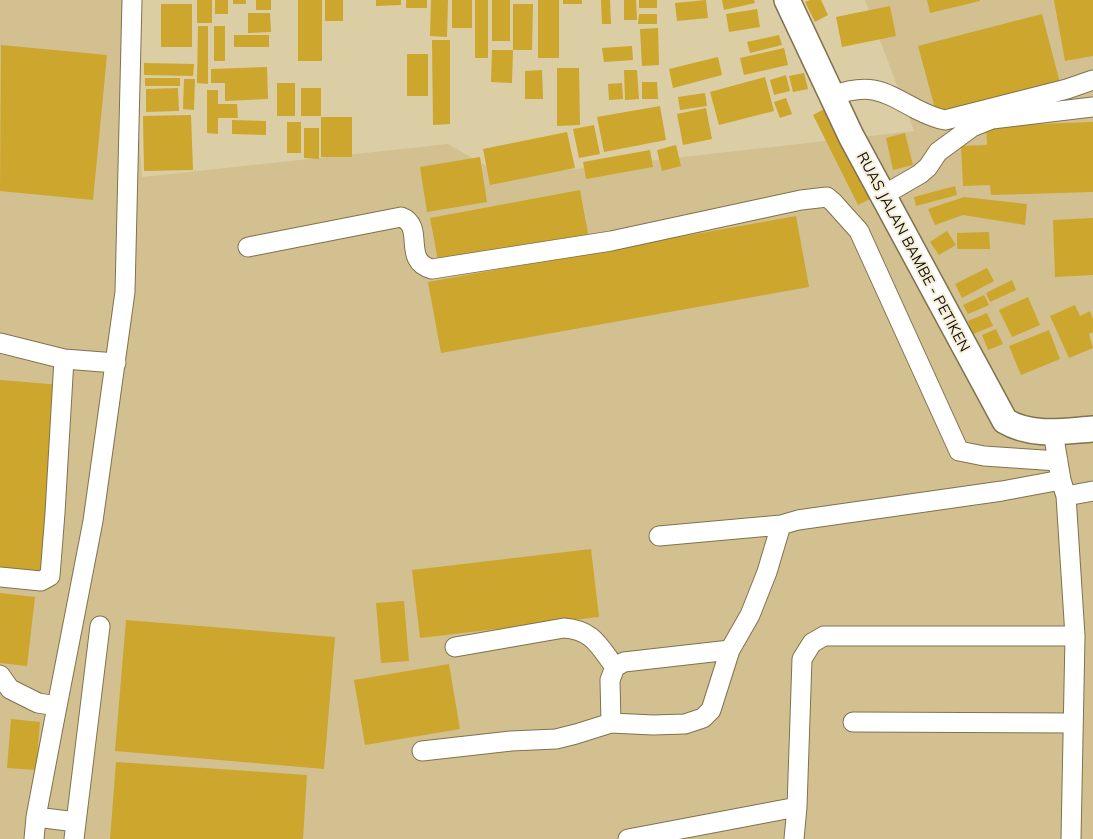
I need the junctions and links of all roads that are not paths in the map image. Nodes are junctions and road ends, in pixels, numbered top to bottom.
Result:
1 (132, 0) edge
2 (787, 0) edge
3 (1093, 80) edge
4 (832, 96) junction
5 (1093, 107) edge
6 (882, 196) junction
7 (248, 247) dead end
8 (0, 343) edge
9 (64, 359) junction
10 (116, 363) junction
11 (1093, 429) edge
12 (1053, 432) junction
13 (1058, 461) junction
14 (1064, 488) junction
15 (1093, 491) edge
16 (781, 525) junction
17 (659, 536) dead end
18 (0, 577) edge
19 (100, 626) dead end
20 (1075, 636) junction
21 (455, 647) dead end
22 (730, 650) junction
23 (615, 667) junction
24 (0, 675) edge
25 (57, 706) junction
26 (853, 722) dead end
27 (611, 723) junction
28 (1073, 723) junction
29 (422, 751) dead end
30 (797, 807) junction
31 (36, 817) junction
32 (75, 830) edge
33 (34, 839) edge
34 (628, 839) edge
35 (794, 839) edge
36 (1071, 839) edge

1 - 10 street
2 - 4 main road, RUAS JALAN BAMBE - PETIKEN
3 - 4 street
4 - 6 main road, RUAS JALAN BAMBE - PETIKEN
5 - 6 street
6 - 12 main road, RUAS JALAN BAMBE - PETIKEN
7 - 13 street
8 - 9 street
9 - 10 street
9 - 18 street
10 - 25 street
11 - 12 main road, RUAS JALAN BAMBE - PETIKEN
12 - 13 street
13 - 14 street
14 - 15 street
14 - 16 street
14 - 20 street
16 - 17 street
16 - 22 street
19 - 32 street
20 - 28 street
20 - 30 street
21 - 23 street
22 - 23 street
22 - 27 street
23 - 27 street
24 - 25 street
25 - 31 street
26 - 28 street
27 - 29 street
28 - 36 street
30 - 34 street
30 - 35 street
31 - 32 street
31 - 33 street

